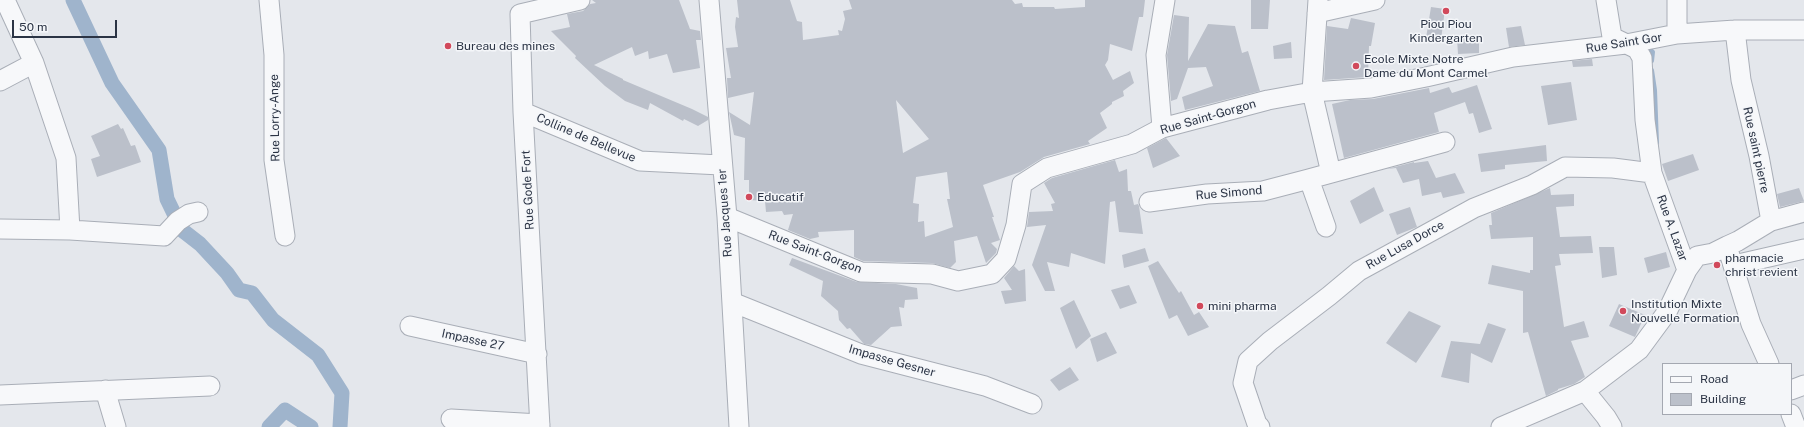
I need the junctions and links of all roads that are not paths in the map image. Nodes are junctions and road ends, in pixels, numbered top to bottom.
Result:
1 (5, 0) edge
2 (269, 0) edge
3 (580, 0) edge
4 (709, 0) edge
5 (1165, 0) edge
6 (1375, 0) edge
7 (1606, 0) edge
8 (1677, 0) edge
9 (1318, 6) edge
10 (1735, 30) junction
11 (1804, 30) edge
12 (1677, 34) junction
13 (1626, 44) junction
14 (1513, 57) joint
15 (34, 63) junction
16 (0, 81) edge
17 (1312, 92) junction
18 (523, 112) junction
19 (1162, 128) junction
20 (1445, 142) dead end
21 (721, 165) junction
22 (1331, 173) junction
23 (1652, 173) junction
24 (1309, 179) junction
25 (1149, 202) dead end
26 (198, 212) dead end
27 (1804, 212) edge
28 (726, 216) junction
29 (1771, 221) junction
30 (1326, 227) dead end
31 (0, 229) edge
32 (70, 230) junction
33 (285, 236) dead end
34 (1727, 246) junction
35 (1804, 249) edge
36 (1734, 265) junction
37 (1687, 270) junction
38 (732, 302) junction
39 (410, 326) dead end
40 (537, 354) junction
41 (1769, 363) edge
42 (1804, 385) edge
43 (210, 386) dead end
44 (105, 390) junction
45 (1792, 390) edge
46 (1585, 391) junction
47 (0, 395) edge
48 (1032, 404) dead end
49 (1791, 415) edge
50 (451, 419) dead end
51 (540, 425) edge
52 (1254, 426) edge
53 (116, 427) edge
54 (739, 427) edge
55 (1501, 427) edge
56 (1612, 427) edge
57 (1796, 427) edge

1 - 15 street
2 - 33 street, Rue Lorry-Ange
3 - 18 street, Rue Gode Fort
4 - 21 street, Rue Jacques 1er
5 - 19 street
6 - 9 street
7 - 13 street, Rue A. Lazar
8 - 12 street
9 - 17 street
10 - 11 street, Rue Saint Gor
10 - 12 street, Rue Saint Gor
10 - 29 street, Rue saint pierre
12 - 13 street, Rue Saint Gor
13 - 14 street, Rue Saint Gor
13 - 23 street, Rue A. Lazar
14 - 17 street, Rue Saint-Gorgon
15 - 16 street
15 - 32 street
17 - 19 street, Rue Saint-Gorgon
17 - 22 street
18 - 21 street, Colline de Bellevue
18 - 40 street, Rue Gode Fort
19 - 28 street, Rue Saint-Gorgon
20 - 22 street, Rue Simond
21 - 28 street, Rue Jacques 1er
22 - 24 street, Rue Simond
23 - 37 street, Rue A. Lazar
23 - 52 street, Rue Lusa Dorce
24 - 25 street, Rue Simond
24 - 30 street
26 - 32 street
27 - 29 street
28 - 38 street, Rue Jacques 1er
29 - 34 street
31 - 32 street
34 - 36 street
34 - 37 street
35 - 36 street
36 - 41 street
37 - 46 street, Rue A. Lazar
38 - 48 street, Impasse Gesner
38 - 54 street, Rue Jacques 1er
39 - 40 street, Impasse 27
40 - 51 street, Rue Gode Fort
42 - 45 street
43 - 44 street
44 - 47 street
44 - 53 street
46 - 55 street, Rue A. Lazar
46 - 56 street
49 - 57 street
50 - 51 street

